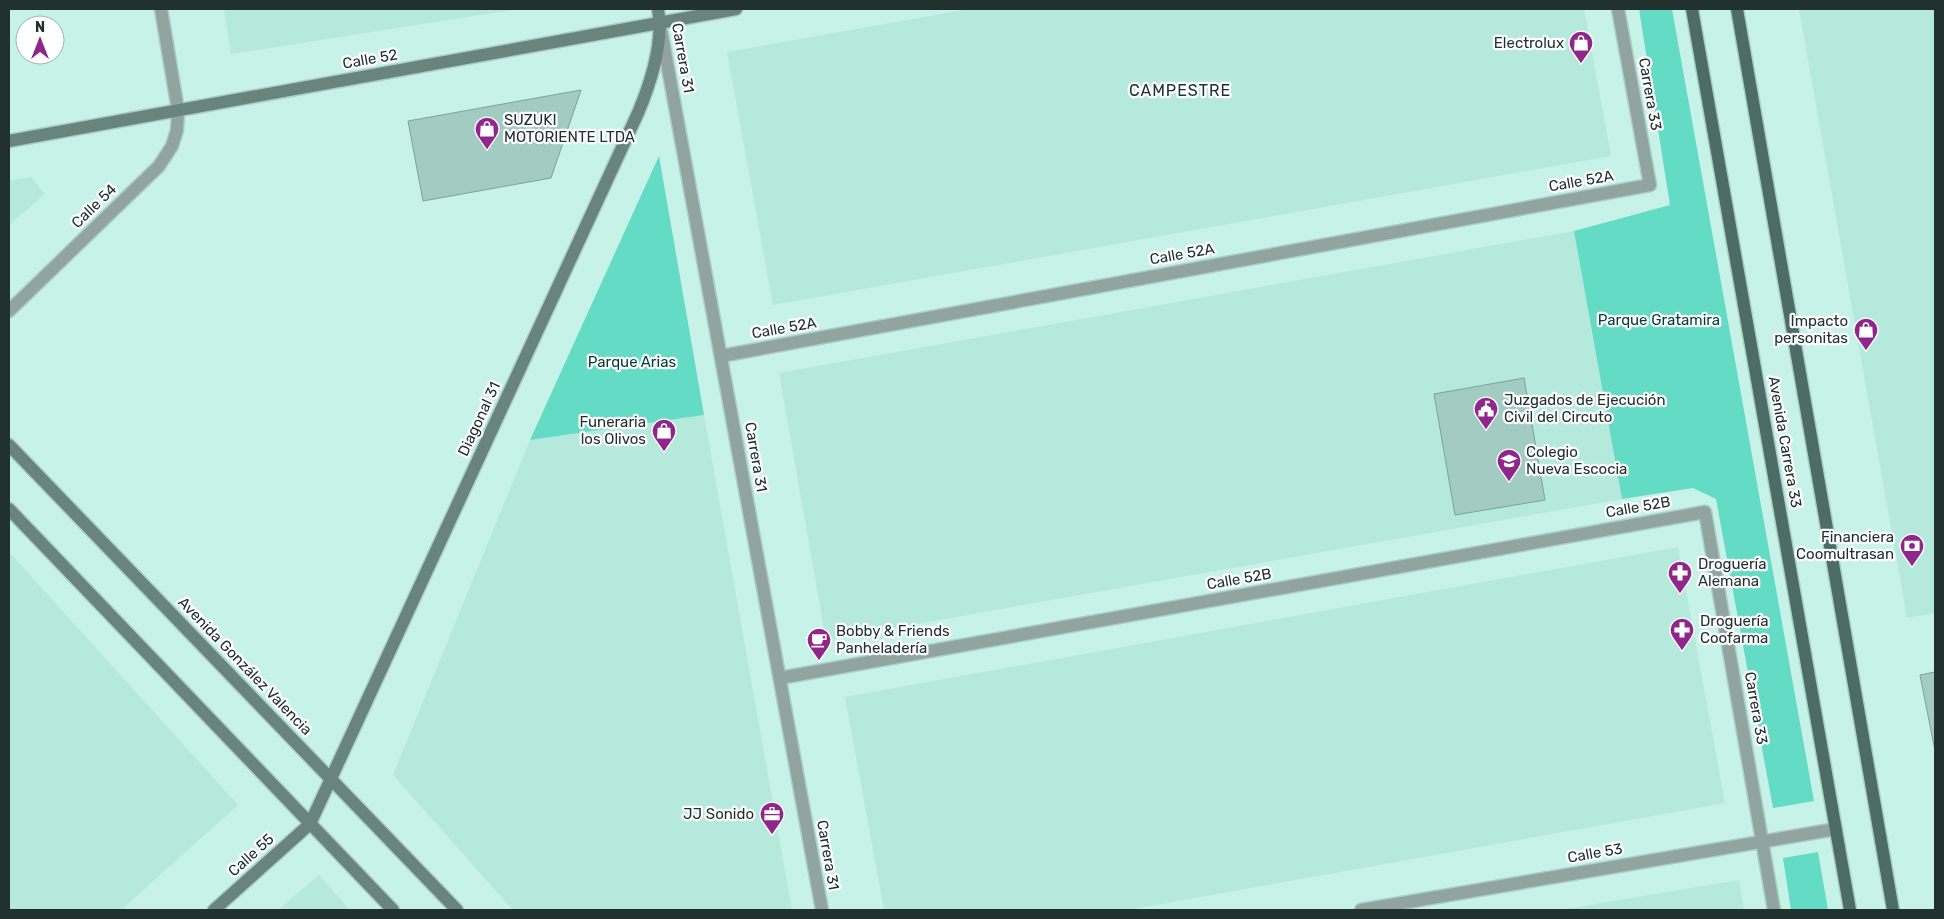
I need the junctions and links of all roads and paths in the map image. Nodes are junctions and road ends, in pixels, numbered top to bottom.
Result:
1 (160, 9) edge
2 (658, 9) edge
3 (736, 9) edge
4 (1618, 9) edge
5 (1692, 9) edge
6 (1736, 9) edge
7 (660, 22) junction
8 (178, 110) junction
9 (9, 142) edge
10 (1650, 185) joint
11 (9, 311) edge
12 (721, 356) junction
13 (9, 445) edge
14 (9, 509) edge
15 (1705, 512) joint
16 (780, 678) junction
17 (331, 779) junction
18 (310, 824) junction
19 (1836, 828) junction
20 (1762, 841) junction
21 (214, 910) edge
22 (392, 910) edge
23 (457, 910) edge
24 (822, 910) edge
25 (1361, 910) edge
26 (1774, 910) edge
27 (1850, 910) edge
28 (1893, 910) edge

1 - 8 street, Calle 54
2 - 7 street, Carrera 31
3 - 7 street, Calle 52
4 - 10 street, Carrera 33
5 - 19 main road, Avenida Carrera 33
6 - 28 main road, Avenida Carrera 33
7 - 8 street, Calle 52
7 - 12 street, Carrera 31
7 - 17 street, Diagonal 31
8 - 9 street, Calle 52
8 - 11 street, Calle 54
10 - 12 street, Calle 52A
12 - 16 street, Carrera 31
13 - 17 street, Avenida González Valencia
14 - 18 street
15 - 16 street, Calle 52B
15 - 20 street, Carrera 33
16 - 24 street, Carrera 31
17 - 18 street, Diagonal 31
17 - 23 street, Avenida González Valencia
18 - 21 street, Calle 55
18 - 22 street
19 - 20 street, Calle 53
19 - 27 main road, Avenida Carrera 33
20 - 25 street, Calle 53
20 - 26 street, Carrera 33

